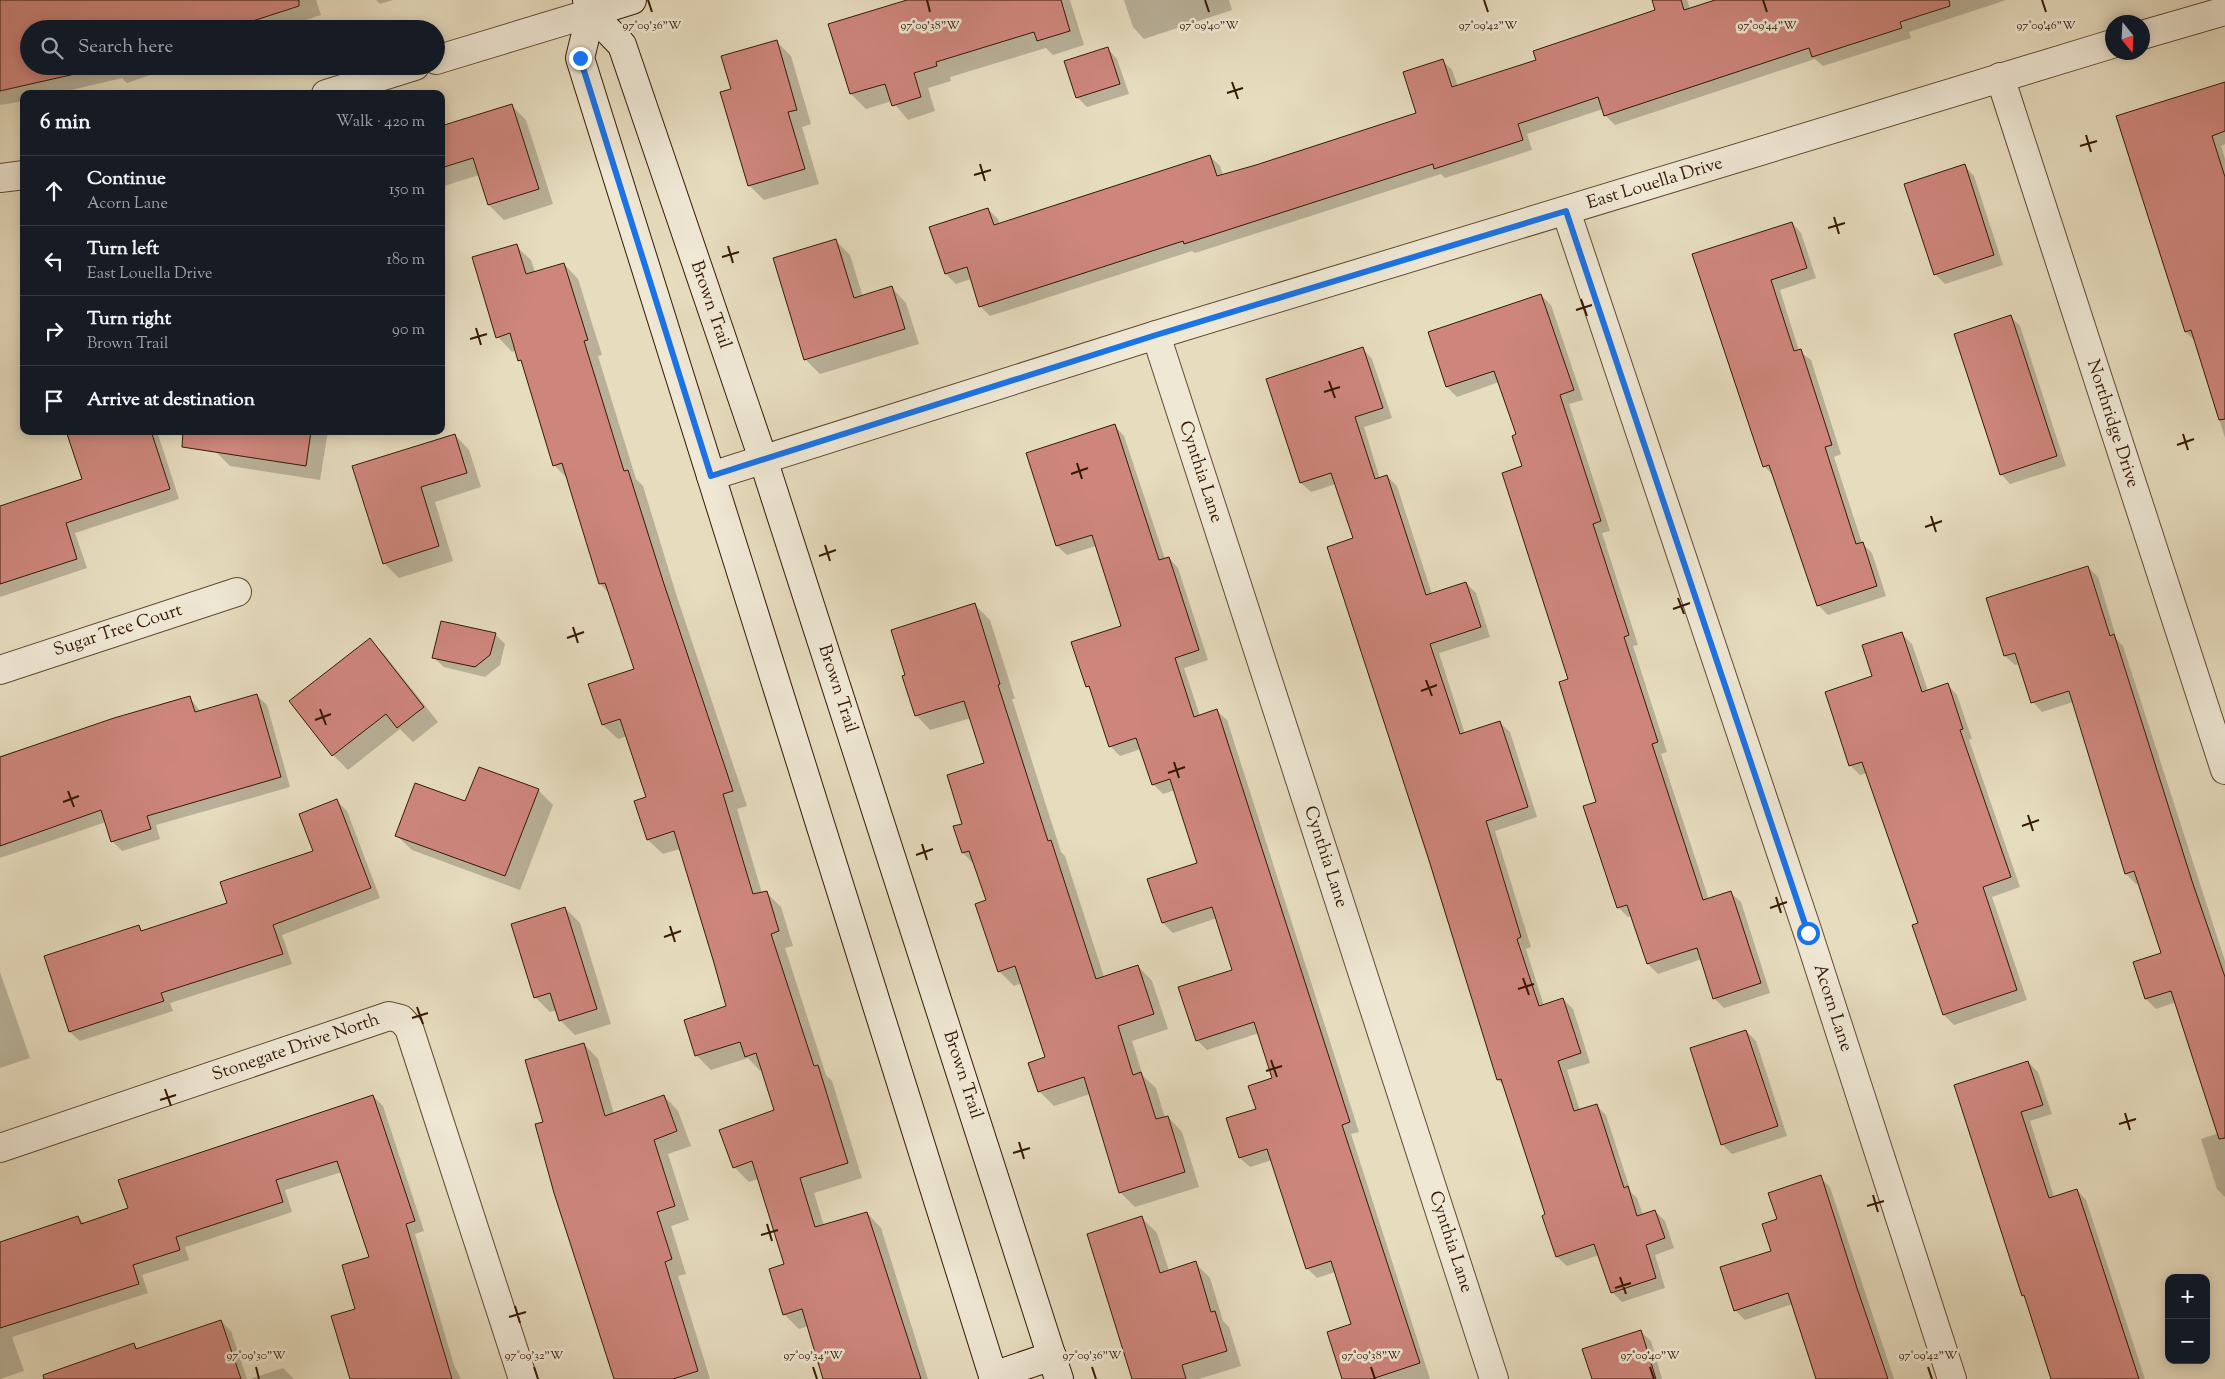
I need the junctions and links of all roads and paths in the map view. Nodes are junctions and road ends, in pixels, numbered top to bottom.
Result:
1 (632, 0) edge
2 (589, 6) edge
3 (2225, 11) edge
4 (2150, 33) edge
5 (2105, 46) edge
6 (445, 57) edge
7 (386, 75) edge
8 (2000, 77) junction
9 (339, 90) edge
10 (20, 176) edge
11 (0, 178) edge
12 (1566, 211) junction
13 (1156, 335) junction
14 (763, 459) junction
15 (711, 476) junction
16 (237, 592) dead end
17 (0, 670) edge
18 (2225, 770) edge
19 (0, 1148) edge
20 (1056, 1368) edge
21 (994, 1377) edge
22 (523, 1379) edge
23 (1494, 1379) edge
24 (1952, 1379) edge

1 - 2 street
2 - 6 street
2 - 14 street, Brown Trail
2 - 15 street
3 - 4 street
5 - 8 street, East Louella Drive
7 - 9 street
8 - 12 street, East Louella Drive
8 - 18 street, Northridge Drive
10 - 11 street
12 - 13 street, East Louella Drive
12 - 24 street, Acorn Lane
13 - 14 street, East Louella Drive
13 - 23 street, Cynthia Lane
14 - 15 street, East Louella Drive
14 - 20 street, Brown Trail
15 - 21 street
16 - 17 street, Sugar Tree Court
19 - 22 street, Stonegate Drive North
20 - 21 street

